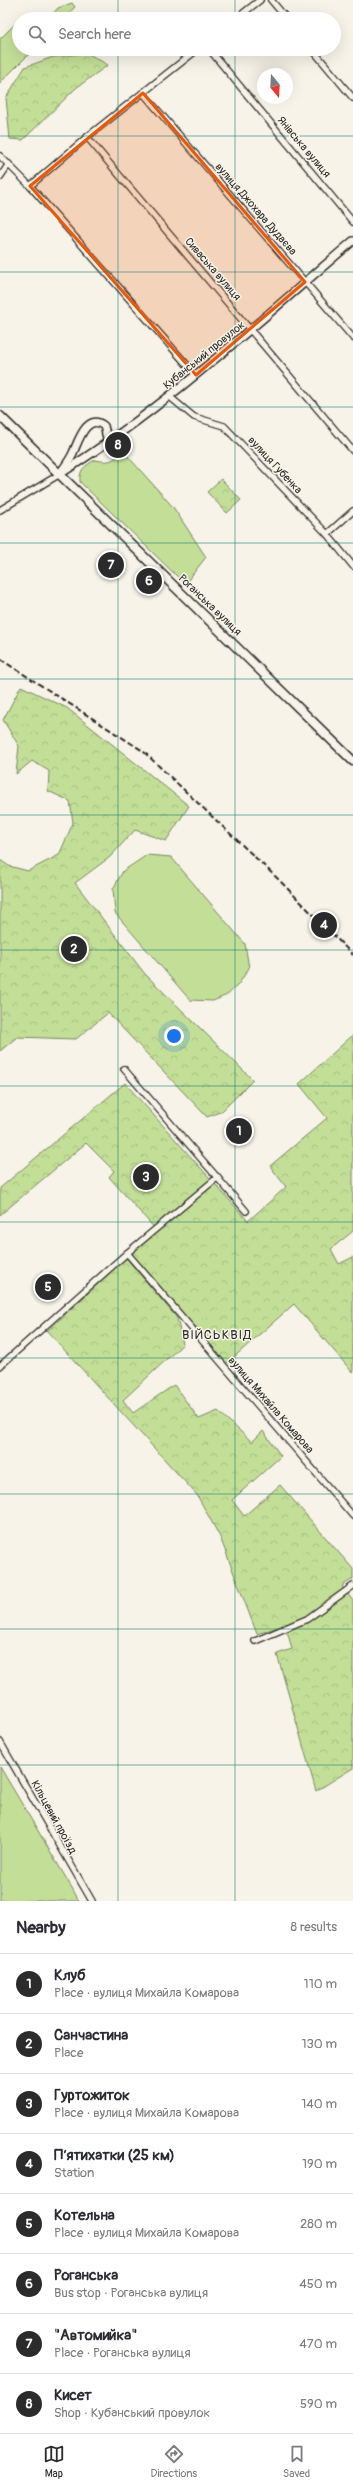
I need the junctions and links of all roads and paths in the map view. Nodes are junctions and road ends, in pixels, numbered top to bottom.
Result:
1 (260, 0) edge
2 (271, 0) edge
3 (245, 12) edge
4 (281, 12) edge
5 (189, 56) edge
6 (215, 56) edge
7 (318, 56) edge
8 (143, 93) junction
9 (353, 98) edge
10 (87, 137) junction
11 (0, 156) edge
12 (9, 164) junction
13 (0, 177) edge
14 (30, 186) junction
15 (353, 222) edge
16 (353, 241) edge
17 (305, 282) junction
18 (252, 330) junction
19 (353, 338) edge
20 (196, 375) junction
21 (170, 397) junction
22 (0, 416) edge
23 (108, 442) junction
24 (353, 451) edge
25 (60, 474) junction
26 (0, 510) edge
27 (353, 511) edge
28 (326, 534) junction
29 (353, 566) edge
30 (353, 761) edge
31 (124, 1069) dead end
32 (218, 1177) junction
33 (246, 1210) dead end
34 (127, 1253) junction
35 (0, 1366) edge
36 (353, 1516) edge
37 (353, 1586) edge
38 (255, 1641) dead end
39 (0, 1742) edge
40 (92, 1901) edge

1 - 3 street
2 - 4 street
5 - 8 street
6 - 15 street, Янівська вулиця
7 - 9 street
8 - 10 street
8 - 17 street, вулиця Джохара Дудаєва
10 - 14 street
10 - 18 street, Сиваська вулиця
11 - 12 street
12 - 13 street
12 - 14 street
14 - 20 street
16 - 17 street, Кубанський провулок
17 - 18 street, Кубанський провулок
17 - 19 street, вулиця Джохара Дудаєва
18 - 20 street, Кубанський провулок
18 - 24 street, Сиваська вулиця
20 - 21 street, Кубанський провулок
21 - 23 street, Кубанський провулок
21 - 28 street, вулиця Губенка
22 - 25 main road, Роганська вулиця
23 - 25 street, Кубанський провулок
23 - 25 street
25 - 26 street
25 - 30 main road, Роганська вулиця
27 - 28 street
28 - 29 street, вулиця Губенка
31 - 32 street
32 - 33 street
32 - 34 street
34 - 35 street
34 - 36 street, вулиця Михайла Комарова
37 - 38 street
39 - 40 street, Кільцевий проїзд

